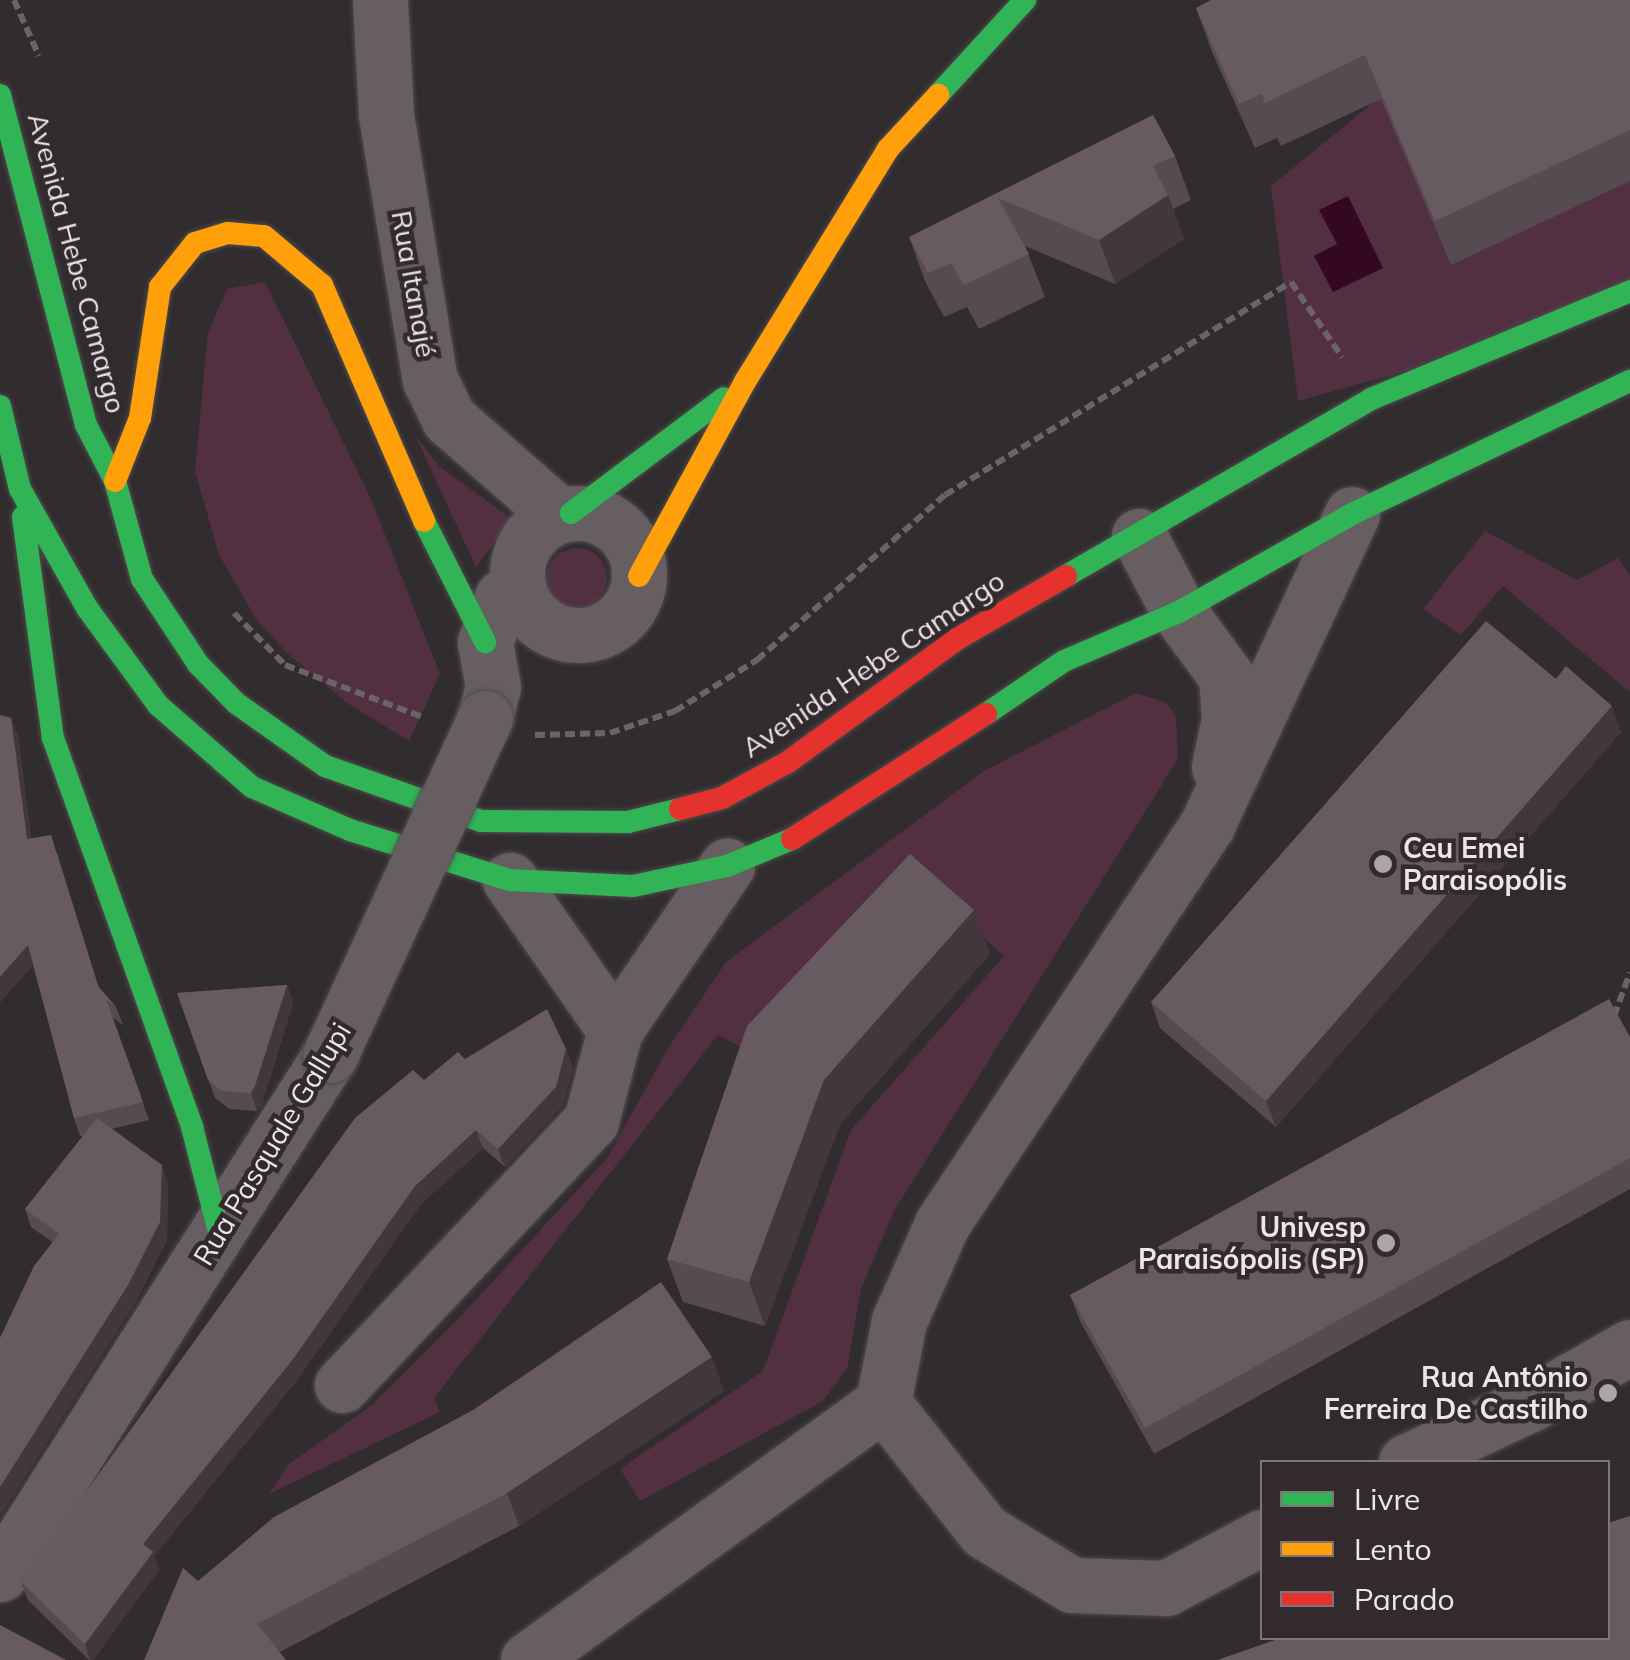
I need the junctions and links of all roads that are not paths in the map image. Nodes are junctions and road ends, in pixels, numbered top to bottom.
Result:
1 (380, 0) edge
2 (1025, 0) edge
3 (0, 95) edge
4 (1630, 291) edge
5 (746, 380) junction
6 (1630, 381) edge
7 (0, 406) edge
8 (115, 481) junction
9 (20, 490) junction
10 (565, 514) junction
11 (1352, 514) junction
12 (1139, 536) junction
13 (517, 568) junction
14 (639, 576) junction
15 (1179, 612) junction
16 (586, 634) junction
17 (488, 682) junction
18 (1207, 825) junction
19 (727, 866) junction
20 (510, 880) junction
21 (614, 1030) junction
22 (220, 1236) junction
23 (1630, 1347) edge
24 (342, 1385) dead end
25 (883, 1403) junction
26 (1410, 1460) edge
27 (1260, 1538) edge
28 (0, 1574) edge
29 (528, 1660) edge

1 - 10 street, Rua Itanajé
2 - 5 main road
3 - 8 main road, Avenida Hebe Camargo
4 - 12 main road, Avenida Hebe Camargo
5 - 10 main road
5 - 14 main road
6 - 11 main road
7 - 9 main road
8 - 12 main road, Avenida Hebe Camargo
8 - 17 main road
9 - 20 main road
9 - 22 main road
10 - 13 street
10 - 14 street
11 - 15 main road
11 - 18 street
12 - 15 street
13 - 16 street
13 - 17 street, Rua Pasquale Gallupi
14 - 16 street
15 - 18 street
15 - 19 main road
16 - 17 street
17 - 22 street, Rua Pasquale Gallupi, bridge
18 - 25 street
19 - 20 main road
19 - 21 street
20 - 21 street
21 - 24 street
22 - 28 street, Rua Pasquale Gallupi
23 - 26 street
25 - 27 street
25 - 29 street

